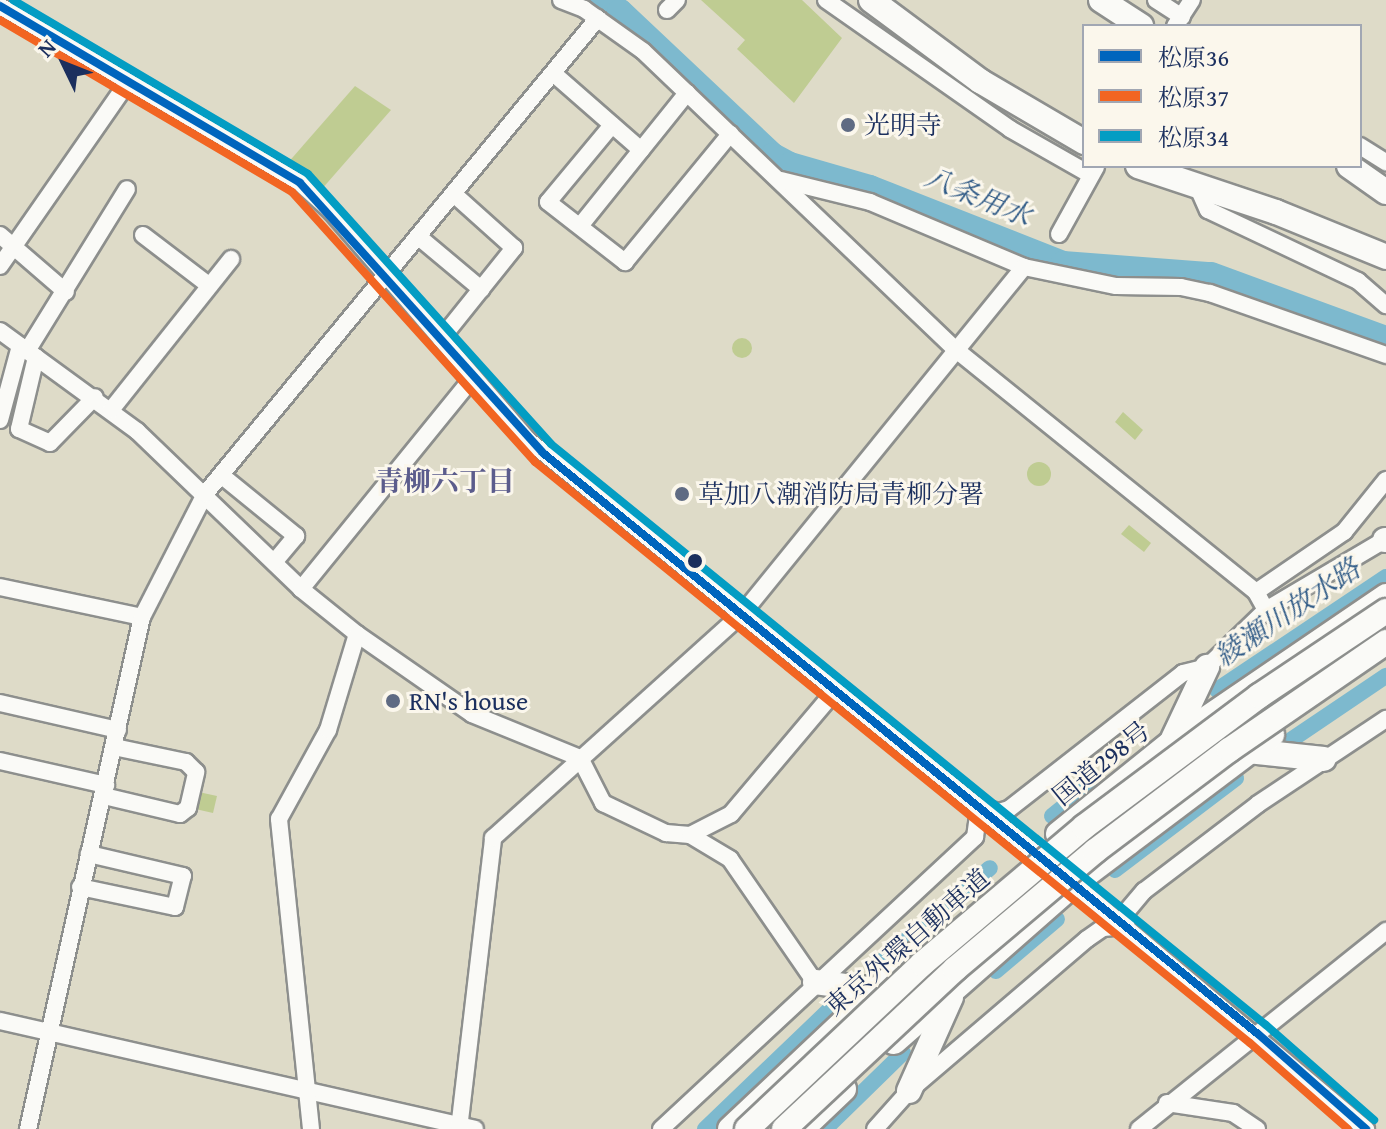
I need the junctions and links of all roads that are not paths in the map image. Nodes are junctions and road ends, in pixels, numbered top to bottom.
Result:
1 (561, 0) edge
2 (826, 0) edge
3 (871, 0) edge
4 (1101, 0) edge
5 (1156, 0) edge
6 (1192, 0) edge
7 (0, 6) edge
8 (598, 18) junction
9 (1178, 21) edge
10 (1138, 24) edge
11 (553, 73) junction
12 (128, 82) junction
13 (687, 93) junction
14 (612, 125) junction
15 (730, 134) junction
16 (1082, 141) edge
17 (1362, 147) edge
18 (641, 150) junction
19 (1386, 162) edge
20 (1082, 165) edge
21 (1143, 168) edge
22 (1352, 168) edge
23 (1094, 171) edge
24 (779, 180) junction
25 (1198, 188) junction
26 (127, 189) dead end
27 (1386, 192) edge
28 (455, 195) junction
29 (580, 226) junction
30 (1059, 234) dead end
31 (0, 235) edge
32 (143, 235) dead end
33 (420, 238) junction
34 (16, 248) junction
35 (1386, 257) edge
36 (231, 259) dead end
37 (0, 266) edge
38 (1024, 267) junction
39 (387, 277) junction
40 (207, 284) junction
41 (481, 289) junction
42 (65, 291) junction
43 (1386, 305) edge
44 (0, 331) edge
45 (441, 339) junction
46 (955, 349) junction
47 (27, 351) junction
48 (1386, 355) edge
49 (473, 377) junction
50 (95, 397) junction
51 (111, 410) junction
52 (0, 420) edge
53 (221, 475) junction
54 (1386, 480) edge
55 (205, 494) junction
56 (1386, 540) edge
57 (274, 562) junction
58 (0, 587) edge
59 (301, 589) junction
60 (1256, 592) junction
61 (1386, 596) edge
62 (1266, 610) junction
63 (1386, 611) edge
64 (742, 614) junction
65 (142, 617) junction
66 (357, 634) junction
67 (1386, 642) edge
68 (1386, 656) edge
69 (1207, 667) junction
70 (835, 691) junction
71 (0, 703) edge
72 (1386, 719) edge
73 (116, 738) junction
74 (1172, 742) junction
75 (1248, 751) junction
76 (580, 758) junction
77 (1324, 759) junction
78 (0, 761) edge
79 (105, 790) junction
80 (979, 807) junction
81 (690, 835) junction
82 (1035, 853) junction
83 (89, 854) junction
84 (1074, 884) junction
85 (80, 887) junction
86 (1126, 926) junction
87 (1386, 931) edge
88 (815, 982) junction
89 (955, 987) junction
90 (876, 990) junction
91 (0, 1021) edge
92 (50, 1031) junction
93 (1258, 1034) junction
94 (307, 1090) junction
95 (909, 1091) junction
96 (1167, 1103) junction
97 (464, 1128) edge
98 (28, 1129) edge
99 (311, 1129) edge
100 (661, 1129) edge
101 (730, 1129) edge
102 (747, 1129) edge
103 (784, 1129) edge
104 (802, 1129) edge
105 (875, 1129) edge
106 (1139, 1129) edge
107 (1257, 1129) edge
108 (1366, 1129) edge

1 - 8 street
2 - 20 street
3 - 16 highway
4 - 10 highway
5 - 9 street
6 - 9 street
7 - 12 street
8 - 11 street
8 - 13 street
11 - 14 street
11 - 28 street
12 - 34 street
12 - 39 street
13 - 15 street
13 - 18 street
14 - 18 street
14 - 29 street
15 - 24 street
15 - 29 street
17 - 19 street
18 - 29 street
21 - 25 highway
22 - 27 highway
23 - 30 street
24 - 38 street
24 - 46 street
25 - 35 highway
25 - 43 street
26 - 42 street
28 - 33 street
28 - 41 street
31 - 34 street
32 - 40 street
33 - 39 street
33 - 41 street
34 - 37 street
34 - 42 street
36 - 40 street
38 - 46 street
38 - 48 street
39 - 45 street
39 - 53 street
40 - 51 street
41 - 45 street
42 - 47 street
44 - 47 street
45 - 49 street
46 - 60 street
46 - 64 street
47 - 50 street
47 - 50 street
47 - 52 street
49 - 59 street
49 - 64 street
50 - 51 street
51 - 55 street
53 - 55 street
53 - 57 street
54 - 60 street
55 - 57 street
55 - 65 street
56 - 62 street
57 - 59 street
58 - 65 street
59 - 66 street
60 - 62 street
61 - 74 highway, 国道298号
62 - 69 street
63 - 102 highway, 東京外環自動車道, bridge
64 - 70 street
64 - 76 street
65 - 73 street
66 - 76 street
66 - 94 street
67 - 103 highway, 東京外環自動車道, bridge
68 - 75 highway
69 - 74 highway
69 - 80 street
70 - 80 street
70 - 81 street
71 - 73 street
72 - 77 street
73 - 79 street
73 - 79 street
74 - 82 highway, 国道298号
75 - 77 highway
75 - 84 highway
76 - 81 street
76 - 97 street
77 - 86 street
78 - 79 street
79 - 83 street
80 - 82 street
80 - 88 street
81 - 88 street
82 - 84 street
82 - 90 highway, 国道298号
83 - 85 street
83 - 85 street
84 - 86 street
84 - 89 highway
85 - 92 street
86 - 93 street
86 - 95 street
87 - 93 street
88 - 90 highway
88 - 100 street
89 - 95 highway
89 - 104 highway
90 - 101 highway, 国道298号
91 - 92 street
92 - 94 street
92 - 98 street
93 - 96 street
93 - 108 street
94 - 97 street
94 - 99 street
95 - 105 street
96 - 106 street
96 - 107 street

